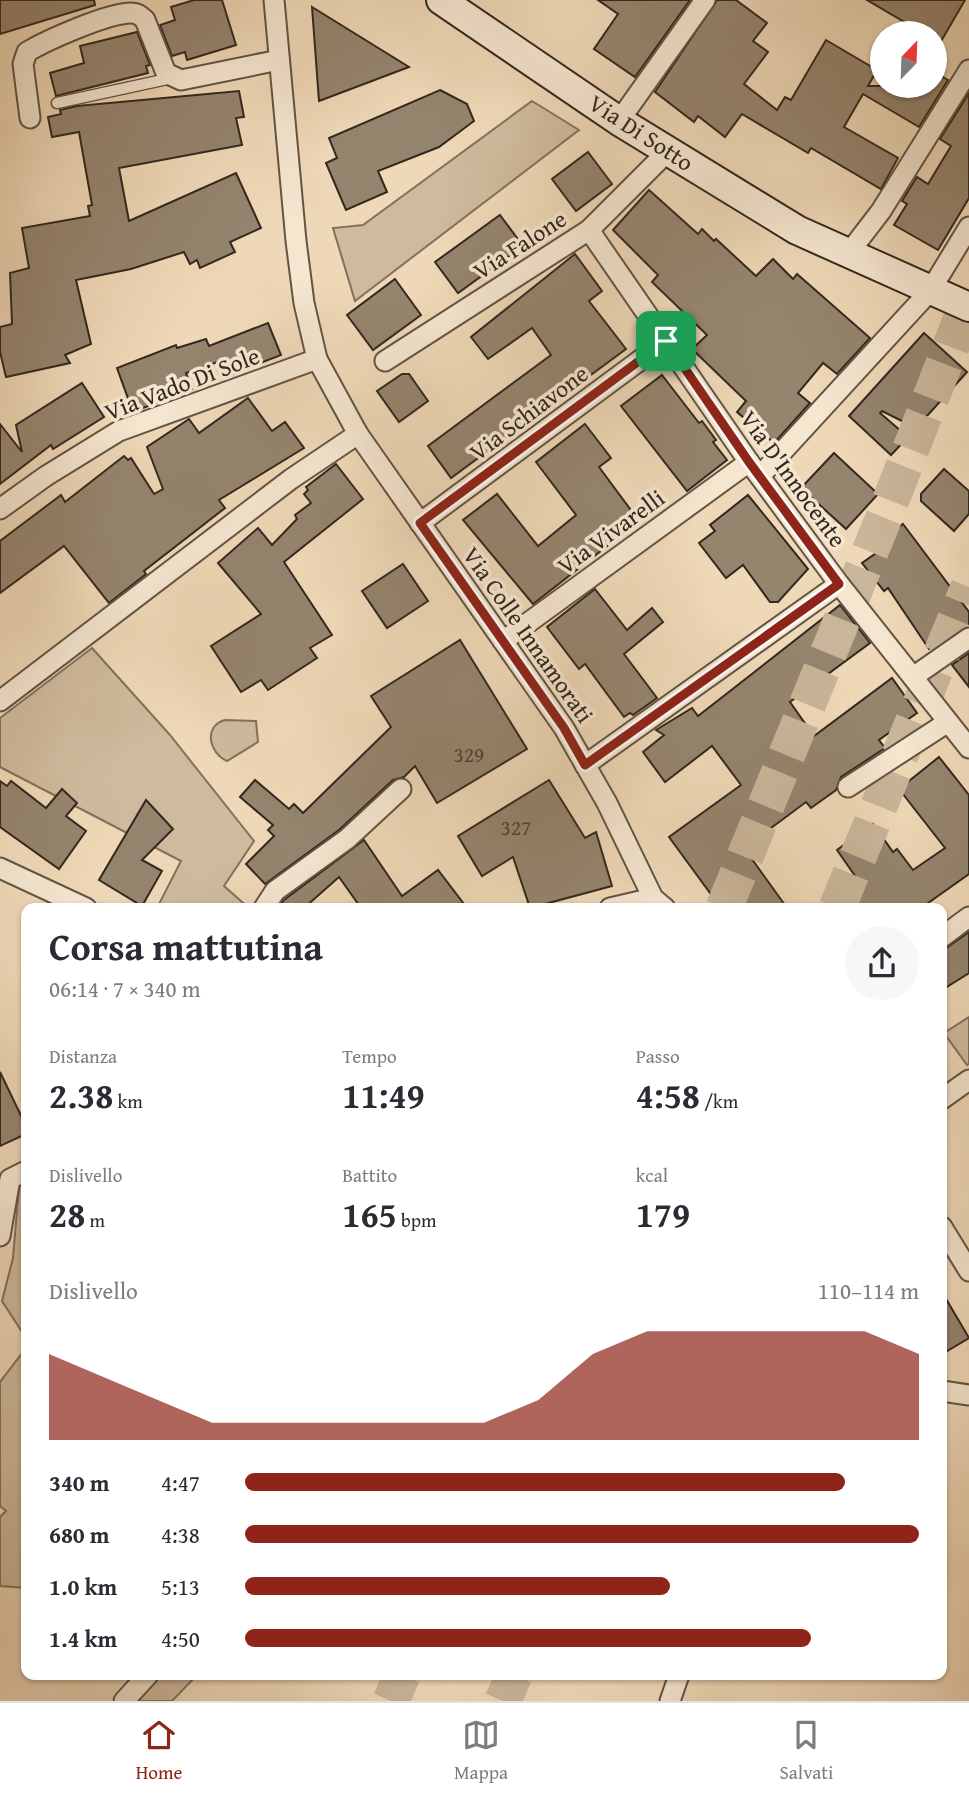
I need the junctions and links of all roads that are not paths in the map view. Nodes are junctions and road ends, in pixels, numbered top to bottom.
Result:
1 (274, 0) edge
2 (441, 0) edge
3 (705, 0) edge
4 (279, 60) junction
5 (969, 70) edge
6 (172, 78) junction
7 (57, 103) dead end
8 (30, 118) dead end
9 (619, 121) junction
10 (667, 152) junction
11 (969, 227) edge
12 (589, 230) junction
13 (848, 254) junction
14 (930, 290) junction
15 (969, 307) edge
16 (666, 341) junction
17 (317, 359) junction
18 (385, 361) dead end
19 (358, 434) junction
20 (755, 469) junction
21 (0, 509) edge
22 (420, 523) junction
23 (839, 584) junction
24 (969, 638) edge
25 (503, 641) junction
26 (913, 677) junction
27 (0, 701) edge
28 (948, 722) junction
29 (969, 748) edge
30 (585, 765) junction
31 (848, 787) dead end
32 (401, 789) dead end
33 (0, 868) edge
34 (75, 903) edge
35 (267, 903) edge
36 (659, 903) edge
37 (969, 918) edge
38 (947, 933) edge
39 (969, 1080) edge
40 (947, 1095) edge
41 (21, 1174) edge
42 (947, 1235) edge
43 (0, 1236) edge
44 (969, 1271) edge
45 (947, 1392) edge
46 (969, 1395) edge
47 (143, 1680) edge
48 (676, 1680) edge
49 (124, 1701) edge
50 (670, 1701) edge

1 - 4 street, Via Colle Innamorati
2 - 9 street, Via Di Sotto
3 - 9 street
4 - 6 street
4 - 17 street, Via Colle Innamorati
5 - 13 street
6 - 7 lane
6 - 8 street
9 - 10 street, Via Di Sotto
10 - 12 street, Via Falone
10 - 13 street, Via Di Sotto
11 - 14 street, Via Vivarelli
12 - 16 street, Via D'Innocente
12 - 18 street, Via Falone
13 - 14 street, Via Di Sotto
14 - 15 street, Via Di Sotto
14 - 20 street, Via Vivarelli
16 - 20 street, Via D'Innocente
16 - 22 street, Via Schiavone
17 - 19 street, Via Colle Innamorati
17 - 21 street, Via Vado Di Sole
19 - 22 street, Via Colle Innamorati
19 - 27 street
20 - 23 street, Via D'Innocente
20 - 25 street, Via Vivarelli
22 - 25 street, Via Colle Innamorati
23 - 26 street, Via D'Innocente
23 - 30 street
24 - 26 street
25 - 30 street, Via Colle Innamorati
26 - 28 street, Via D'Innocente
28 - 29 street, Via D'Innocente
28 - 31 street
30 - 36 street, Via Colle Innamorati
32 - 35 street
33 - 34 street
37 - 38 street
39 - 40 street
41 - 43 street
42 - 44 street
45 - 46 street
47 - 49 street
48 - 50 street

